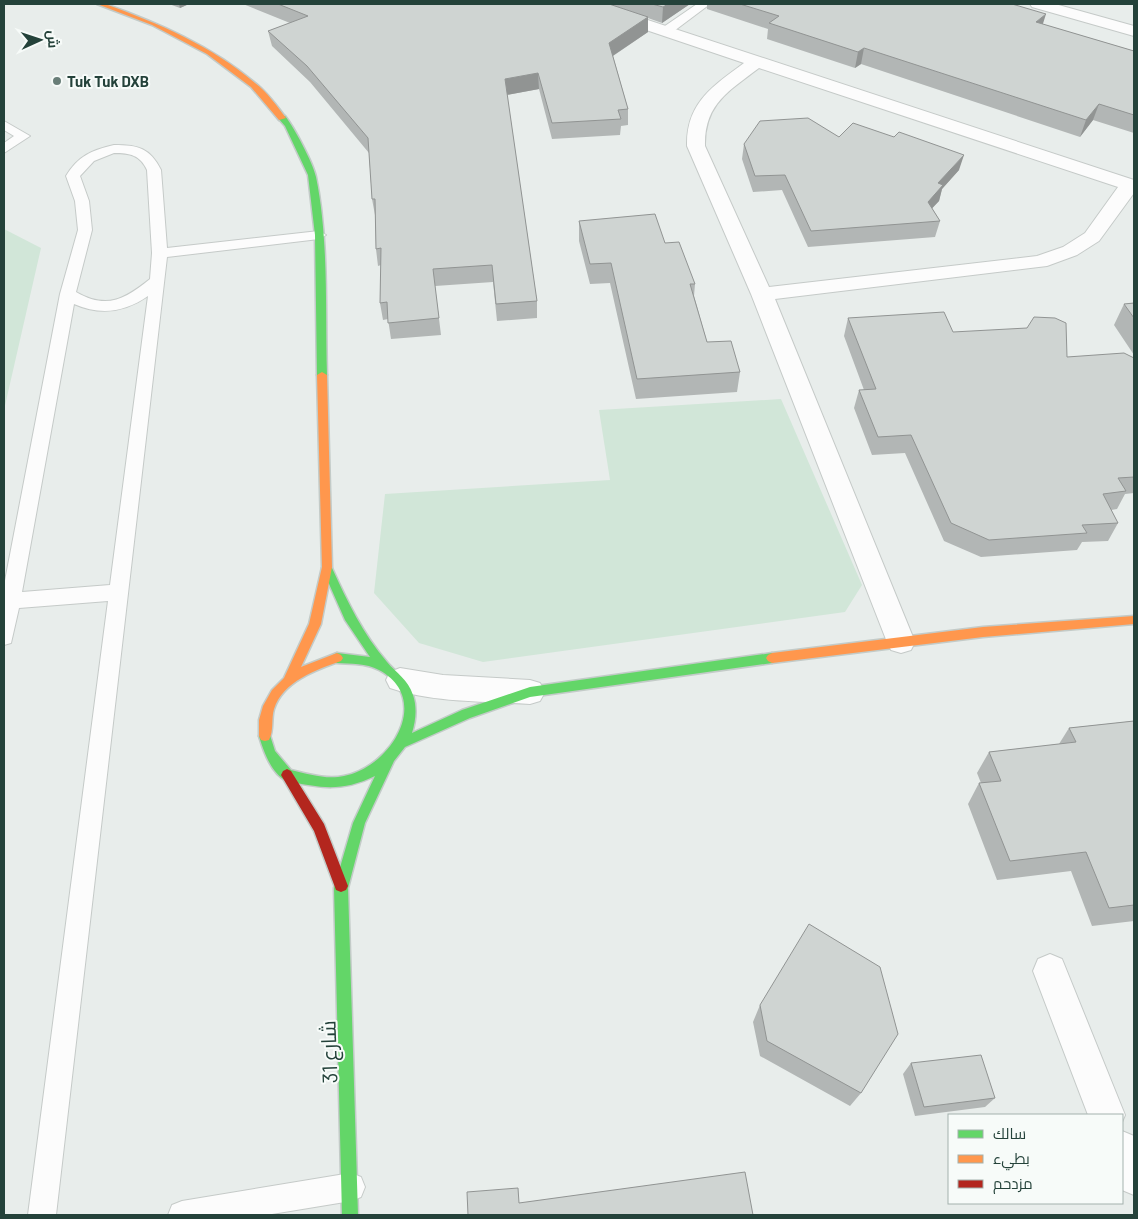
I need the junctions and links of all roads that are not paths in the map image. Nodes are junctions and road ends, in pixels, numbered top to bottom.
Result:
1 (100, 4) edge
2 (584, 4) edge
3 (704, 4) edge
4 (1038, 4) edge
5 (666, 31) junction
6 (1134, 31) edge
7 (757, 61) junction
8 (4, 125) edge
9 (4, 149) edge
10 (1132, 186) edge
11 (318, 235) junction
12 (160, 253) junction
13 (158, 281) junction
14 (68, 294) junction
15 (762, 294) junction
16 (327, 567) junction
17 (119, 592) junction
18 (11, 600) junction
19 (1134, 620) edge
20 (4, 637) edge
21 (901, 642) junction
22 (392, 673) junction
23 (290, 677) junction
24 (530, 692) junction
25 (404, 742) junction
26 (388, 761) junction
27 (287, 775) junction
28 (341, 888) junction
29 (1050, 971) dead end
30 (1106, 1114) edge
31 (1123, 1152) edge
32 (1134, 1176) edge
33 (351, 1188) junction
34 (42, 1215) edge
35 (182, 1215) edge
36 (350, 1215) edge

1 - 11 street
2 - 5 street
3 - 5 lane
4 - 6 street
5 - 7 street
7 - 10 street
7 - 15 street
8 - 9 lane
10 - 15 street
11 - 12 lane
11 - 16 street
12 - 13 lane
12 - 14 lane
13 - 14 lane
13 - 17 lane
14 - 18 lane
15 - 21 street
16 - 22 street
16 - 23 street
17 - 18 lane
17 - 34 lane
18 - 20 lane
19 - 21 street
21 - 24 street
22 - 23 street
22 - 24 street
22 - 25 street
23 - 27 street
24 - 25 street
25 - 26 street
26 - 27 street
26 - 28 street, شارع 31
27 - 28 street, شارع 31
28 - 33 street, شارع 31
29 - 30 street
31 - 32 street
33 - 35 lane
33 - 36 street, شارع 31

